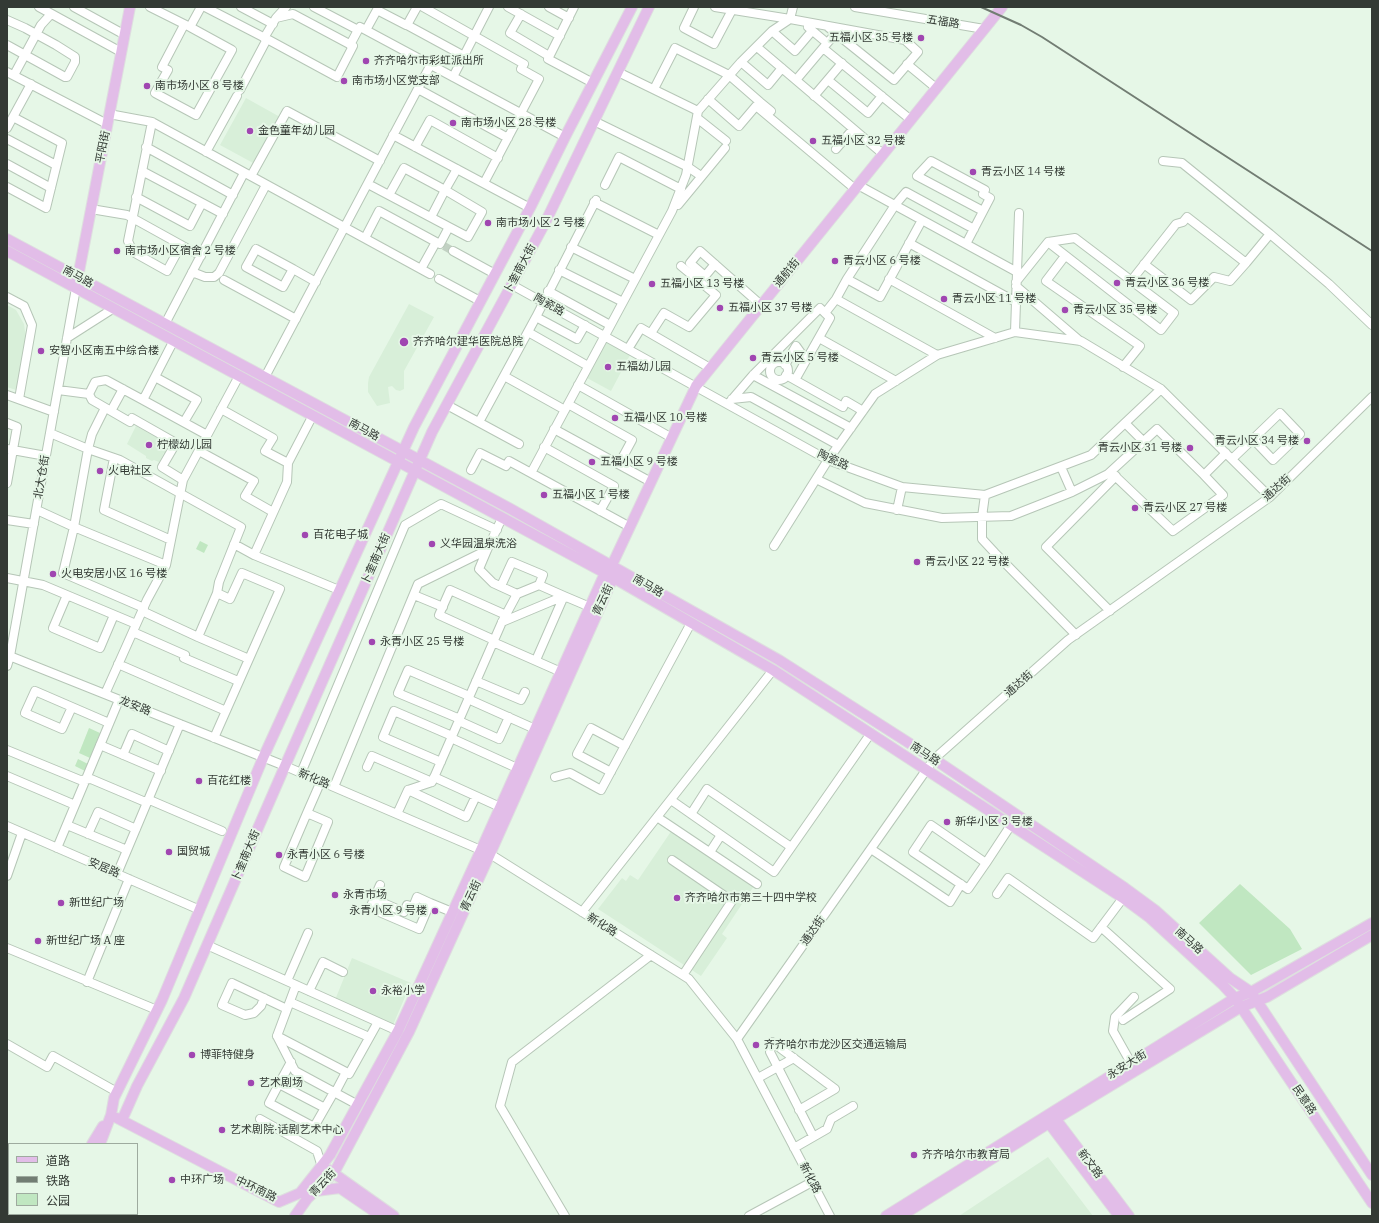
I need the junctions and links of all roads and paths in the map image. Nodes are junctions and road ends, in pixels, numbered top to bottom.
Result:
1 (39, 7) edge
2 (74, 7) edge
3 (130, 7) edge
4 (150, 7) edge
5 (202, 7) edge
6 (205, 7) edge
7 (241, 7) edge
8 (285, 7) edge
9 (314, 7) edge
10 (417, 7) edge
11 (423, 7) edge
12 (489, 7) edge
13 (508, 7) edge
14 (549, 7) edge
15 (574, 7) edge
16 (632, 7) edge
17 (649, 7) edge
18 (694, 7) edge
19 (715, 7) edge
20 (793, 7) edge
21 (855, 7) edge
22 (1002, 7) edge
23 (380, 9) edge
24 (732, 10) junction
25 (51, 14) junction
26 (521, 14) junction
27 (569, 18) junction
28 (790, 19) junction
29 (7, 20) edge
30 (274, 21) junction
31 (800, 21) junction
32 (187, 26) junction
33 (406, 26) dead end
34 (828, 27) junction
35 (984, 29) junction
36 (362, 30) junction
37 (772, 31) junction
38 (812, 31) junction
39 (836, 33) junction
40 (36, 34) junction
41 (125, 35) junction
42 (474, 36) junction
43 (560, 36) junction
44 (266, 38) junction
45 (7, 45) edge
46 (350, 45) junction
47 (825, 46) junction
48 (757, 47) junction
49 (121, 52) junction
50 (25, 55) junction
51 (464, 56) junction
52 (549, 56) junction
53 (741, 62) junction
54 (842, 63) junction
55 (907, 64) junction
56 (430, 66) junction
57 (782, 68) junction
58 (618, 72) junction
59 (11, 74) edge
60 (729, 75) junction
61 (452, 77) junction
62 (796, 80) junction
63 (828, 80) junction
64 (593, 83) junction
65 (32, 84) junction
66 (418, 88) junction
67 (936, 88) junction
68 (654, 90) junction
69 (814, 96) junction
70 (882, 96) junction
71 (708, 99) junction
72 (758, 104) junction
73 (521, 114) junction
74 (697, 114) junction
75 (11, 118) edge
76 (108, 119) junction
77 (911, 120) junction
78 (594, 121) junction
79 (152, 122) junction
80 (7, 128) edge
81 (853, 129) junction
82 (394, 135) junction
83 (565, 137) junction
84 (508, 138) junction
85 (7, 139) edge
86 (146, 147) junction
87 (415, 147) junction
88 (836, 149) dead end
89 (206, 152) junction
90 (883, 154) junction
91 (498, 158) junction
92 (1163, 161) dead end
93 (380, 162) junction
94 (7, 164) edge
95 (56, 166) junction
96 (688, 167) junction
97 (457, 169) junction
98 (142, 171) junction
99 (248, 174) junction
100 (701, 176) junction
101 (484, 183) junction
102 (368, 184) junction
103 (605, 184) dead end
104 (266, 185) junction
105 (7, 187) edge
106 (856, 187) junction
107 (51, 188) junction
108 (681, 189) junction
109 (445, 190) junction
110 (233, 195) junction
111 (389, 195) junction
112 (136, 197) junction
113 (202, 203) junction
114 (896, 205) junction
115 (530, 208) junction
116 (91, 209) junction
117 (672, 211) junction
118 (983, 212) junction
119 (1019, 213) dead end
120 (223, 214) junction
121 (431, 217) junction
122 (132, 218) junction
123 (922, 220) junction
124 (345, 227) junction
125 (449, 227) junction
126 (974, 229) junction
127 (1270, 234) junction
128 (659, 235) junction
129 (365, 238) junction
130 (7, 239) edge
131 (1048, 242) junction
132 (909, 243) junction
133 (440, 244) junction
134 (966, 244) junction
135 (181, 245) junction
136 (571, 247) junction
137 (7, 250) edge
138 (453, 251) tunnel mouth
139 (201, 256) junction
140 (1065, 256) junction
141 (1246, 263) junction
142 (715, 264) dead end
143 (1144, 264) junction
144 (682, 266) dead end
145 (293, 269) junction
146 (421, 269) junction
147 (559, 270) junction
148 (192, 272) junction
149 (1017, 272) junction
150 (430, 274) dead end
151 (495, 274) junction
152 (78, 277) junction
153 (439, 279) dead end
154 (635, 279) junction
155 (847, 279) junction
156 (889, 279) junction
157 (224, 280) dead end
158 (1131, 281) junction
159 (316, 282) junction
160 (1016, 284) junction
161 (512, 285) junction
162 (76, 288) junction
163 (548, 291) junction
164 (7, 297) edge
165 (836, 299) junction
166 (480, 301) junction
167 (544, 302) junction
168 (623, 302) junction
169 (1016, 302) junction
170 (761, 305) junction
171 (114, 308) junction
172 (825, 313) junction
173 (536, 316) junction
174 (296, 319) junction
175 (165, 324) junction
176 (585, 325) junction
177 (610, 325) junction
178 (1372, 325) edge
179 (528, 332) junction
180 (1015, 332) junction
181 (651, 333) junction
182 (604, 336) junction
183 (67, 338) junction
184 (819, 338) junction
185 (995, 338) junction
186 (174, 340) junction
187 (1081, 341) junction
188 (628, 349) junction
189 (936, 355) junction
190 (806, 360) junction
191 (785, 365) junction
192 (588, 366) junction
193 (1123, 366) junction
194 (770, 367) junction
195 (710, 368) junction
196 (786, 375) junction
197 (240, 376) junction
198 (504, 376) junction
199 (756, 376) junction
200 (155, 377) junction
201 (265, 377) junction
202 (795, 380) junction
203 (896, 380) junction
204 (578, 385) junction
205 (696, 386) junction
206 (123, 389) junction
207 (1160, 389) junction
208 (58, 390) junction
209 (7, 394) edge
210 (89, 394) junction
211 (1372, 397) edge
212 (19, 399) junction
213 (143, 400) junction
214 (730, 401) junction
215 (447, 405) junction
216 (566, 407) junction
217 (108, 409) junction
218 (222, 409) junction
219 (863, 411) junction
220 (54, 412) junction
221 (313, 416) junction
222 (184, 422) junction
223 (478, 422) junction
224 (7, 423) edge
225 (1125, 423) junction
226 (851, 428) junction
227 (554, 429) junction
228 (50, 433) junction
229 (208, 435) junction
230 (672, 438) junction
231 (1252, 439) junction
232 (1144, 442) junction
233 (518, 444) dead end
234 (838, 445) junction
235 (544, 447) junction
236 (10, 449) edge
237 (88, 449) junction
238 (199, 451) junction
239 (402, 451) junction
240 (46, 456) junction
241 (1229, 456) junction
242 (114, 458) junction
243 (420, 460) junction
244 (828, 460) junction
245 (398, 461) junction
246 (288, 463) junction
247 (619, 464) junction
248 (1061, 467) junction
249 (415, 470) junction
250 (471, 470) dead end
251 (531, 473) junction
252 (1113, 474) junction
253 (1204, 475) junction
254 (816, 479) junction
255 (183, 480) junction
256 (651, 482) junction
257 (7, 483) edge
258 (902, 487) junction
259 (1072, 492) junction
260 (180, 493) junction
261 (985, 495) junction
262 (1270, 497) junction
263 (37, 510) junction
264 (897, 510) junction
265 (600, 511) junction
266 (274, 512) junction
267 (982, 517) junction
268 (502, 518) junction
269 (7, 520) edge
270 (34, 524) junction
271 (74, 527) junction
272 (630, 528) junction
273 (496, 530) junction
274 (171, 540) junction
275 (234, 544) junction
276 (774, 546) dead end
277 (487, 550) junction
278 (254, 555) junction
279 (166, 565) junction
280 (610, 572) junction
281 (7, 578) edge
282 (24, 581) junction
283 (539, 585) junction
284 (501, 586) junction
285 (339, 590) junction
286 (217, 593) junction
287 (517, 594) junction
288 (67, 595) junction
289 (414, 595) junction
290 (564, 596) junction
291 (443, 607) junction
292 (590, 608) junction
293 (143, 610) junction
294 (1110, 611) junction
295 (114, 615) junction
296 (504, 618) junction
297 (691, 623) junction
298 (135, 628) junction
299 (1076, 635) junction
300 (198, 637) junction
301 (494, 641) junction
302 (9, 656) edge
303 (249, 659) junction
304 (536, 660) junction
305 (118, 664) junction
306 (7, 666) edge
307 (773, 670) junction
308 (561, 672) junction
309 (476, 680) junction
310 (238, 681) dead end
311 (525, 692) dead end
312 (105, 694) junction
313 (469, 698) junction
314 (119, 700) junction
315 (72, 707) junction
316 (226, 711) junction
317 (509, 717) junction
318 (459, 720) junction
319 (110, 723) junction
320 (180, 724) junction
321 (535, 729) junction
322 (871, 733) junction
323 (452, 737) junction
324 (214, 738) junction
325 (100, 745) junction
326 (625, 746) junction
327 (7, 750) edge
328 (169, 751) junction
329 (123, 755) junction
330 (263, 758) junction
331 (934, 759) junction
332 (441, 762) junction
333 (285, 766) junction
334 (367, 767) dead end
335 (518, 768) junction
336 (926, 770) junction
337 (160, 771) junction
338 (611, 772) junction
339 (301, 773) junction
340 (7, 776) edge
341 (555, 777) dead end
342 (433, 779) junction
343 (86, 780) junction
344 (321, 781) junction
345 (334, 787) junction
346 (408, 790) junction
347 (476, 796) junction
348 (671, 800) junction
349 (148, 801) junction
350 (75, 805) junction
351 (500, 807) junction
352 (307, 813) junction
353 (397, 814) junction
354 (691, 814) junction
355 (657, 817) junction
356 (67, 825) junction
357 (1011, 825) junction
358 (7, 826) edge
359 (136, 829) junction
360 (222, 831) dead end
361 (22, 833) junction
362 (88, 834) junction
363 (721, 835) junction
364 (791, 847) junction
365 (57, 848) junction
366 (871, 849) junction
367 (127, 850) junction
368 (485, 852) junction
369 (710, 852) junction
370 (10, 855) edge
371 (672, 860) dead end
372 (986, 863) junction
373 (117, 874) junction
374 (7, 876) edge
375 (129, 879) junction
376 (757, 884) dead end
377 (962, 884) junction
378 (380, 885) dead end
379 (997, 894) dead end
380 (1123, 898) junction
381 (374, 899) junction
382 (430, 903) junction
383 (200, 910) junction
384 (404, 912) junction
385 (452, 912) junction
386 (582, 912) junction
387 (400, 921) junction
388 (1372, 923) edge
389 (1101, 927) junction
390 (308, 933) dead end
391 (1372, 935) edge
392 (207, 946) junction
393 (7, 948) edge
394 (651, 955) junction
395 (343, 972) dead end
396 (683, 975) junction
397 (287, 981) junction
398 (87, 982) junction
399 (296, 985) junction
400 (309, 991) junction
401 (1254, 996) junction
402 (1134, 997) dead end
403 (264, 998) junction
404 (1235, 998) junction
405 (289, 1006) junction
406 (1241, 1007) junction
407 (157, 1010) junction
408 (1123, 1020) dead end
409 (378, 1022) junction
410 (398, 1031) junction
411 (277, 1036) junction
412 (369, 1037) junction
413 (737, 1038) junction
414 (7, 1044) edge
415 (794, 1058) junction
416 (291, 1062) junction
417 (1131, 1063) junction
418 (778, 1067) junction
419 (346, 1072) junction
420 (758, 1078) junction
421 (279, 1084) junction
422 (117, 1092) junction
423 (334, 1092) junction
424 (358, 1105) junction
425 (853, 1106) dead end
426 (324, 1108) junction
427 (799, 1110) junction
428 (111, 1115) junction
429 (260, 1118) dead end
430 (1050, 1118) junction
431 (122, 1120) junction
432 (813, 1136) junction
433 (93, 1143) edge
434 (100, 1143) edge
435 (794, 1148) junction
436 (322, 1167) junction
437 (334, 1173) junction
438 (1372, 1175) edge
439 (812, 1182) junction
440 (316, 1191) junction
441 (300, 1193) junction
442 (1372, 1203) edge
443 (68, 1215) edge
444 (72, 1216) edge
445 (295, 1216) edge
446 (381, 1216) edge
447 (394, 1216) edge
448 (565, 1216) edge
449 (749, 1216) edge
450 (830, 1216) edge
451 (886, 1216) edge
452 (901, 1216) edge
453 (1119, 1216) edge
454 (1129, 1216) edge

1 - 25 street
2 - 41 street
3 - 41 main road, 平阳街
4 - 32 street
5 - 32 street
6 - 44 street
7 - 30 street
8 - 30 street
9 - 36 street
10 - 51 street
11 - 42 street
12 - 42 street
13 - 26 street
14 - 27 street
15 - 27 street
16 - 64 main road, 卜奎南大街
17 - 58 main road, 卜奎南大街
18 - 24 street
19 - 24 street
20 - 28 street
21 - 35 street, 五福路
22 - 35 main road, 通航街
23 - 33 street
23 - 36 street
24 - 28 street
25 - 40 street
25 - 49 street
26 - 43 street
26 - 52 street
27 - 43 street
28 - 31 street
28 - 37 street
29 - 40 street
30 - 44 street
30 - 46 street
31 - 34 street
31 - 38 street
32 - 32 street
34 - 39 street
34 - 55 street
35 - 67 main road, 通航街
36 - 46 street
36 - 56 street
37 - 38 street
37 - 48 street
38 - 47 street
39 - 47 street
39 - 55 street
40 - 50 street
40 - 50 street
41 - 49 main road, 平阳街
42 - 51 street
42 - 73 street
43 - 52 street
44 - 46 street
44 - 89 street
45 - 50 street
47 - 54 street
47 - 62 street
48 - 53 street
48 - 57 street
49 - 76 main road, 平阳街
50 - 59 street
51 - 61 street
52 - 64 street
53 - 57 street
53 - 60 street
54 - 63 street
54 - 70 street
55 - 67 street
56 - 61 street
56 - 66 street
57 - 62 street
58 - 68 street
58 - 78 main road, 卜奎南大街
59 - 65 street
60 - 68 street
60 - 71 street
60 - 72 street
61 - 73 street
62 - 69 street
63 - 69 street
63 - 70 street
64 - 83 main road, 卜奎南大街
65 - 75 street
65 - 76 street
66 - 82 street
66 - 84 street
67 - 77 main road, 通航街
68 - 74 street
69 - 81 street
70 - 77 street
71 - 72 street
71 - 74 street
72 - 106 street
73 - 83 street
73 - 84 street
74 - 96 street
74 - 100 street
75 - 80 street
75 - 95 street
76 - 79 street
76 - 116 main road, 平阳街
77 - 90 main road, 通航街
78 - 96 street
78 - 161 main road, 卜奎南大街
79 - 86 street
79 - 89 street
81 - 88 street
81 - 90 street
82 - 87 street
82 - 93 street
83 - 115 main road, 卜奎南大街
84 - 91 street
85 - 95 street
86 - 98 street
86 - 110 street
87 - 91 street
87 - 97 street
89 - 99 street
90 - 106 main road, 通航街
91 - 101 street
92 - 127 street
93 - 99 street
93 - 102 street
94 - 107 street
95 - 107 street
96 - 100 street
96 - 108 street
97 - 101 street
97 - 109 street
98 - 112 street
98 - 113 street
99 - 104 street
99 - 110 street
100 - 117 street
101 - 115 street
102 - 111 street
102 - 124 street
103 - 108 street
104 - 124 street
104 - 148 street
105 - 107 street
106 - 114 street
106 - 170 main road, 通航街
108 - 117 street
109 - 111 street
109 - 121 street
109 - 125 street
110 - 120 street
111 - 121 street
112 - 113 street
112 - 122 street
113 - 120 street
114 - 123 street
114 - 126 street
114 - 155 street
115 - 151 main road, 卜奎南大街
116 - 122 street
116 - 152 main road, 平阳街
117 - 128 street
118 - 118 street
118 - 126 street
119 - 149 street
120 - 139 street
121 - 125 street
122 - 135 street
122 - 135 street
123 - 132 street
123 - 134 street
124 - 129 street
124 - 159 street
125 - 133 street
126 - 134 street
127 - 141 street
127 - 178 street
128 - 136 street
128 - 154 street
129 - 133 street
129 - 146 street
130 - 152 main road, 南马路
131 - 140 street
131 - 158 street
131 - 160 street
132 - 156 street
132 - 169 street
133 - 146 street
134 - 149 street
135 - 139 street
136 - 147 street
136 - 154 street
137 - 162 main road, 南马路
138 - 151 street
139 - 148 street
140 - 158 street
140 - 193 street
141 - 143 street
141 - 143 street
142 - 170 street
143 - 158 street
144 - 181 street
145 - 145 street
145 - 159 street
146 - 150 street
147 - 163 street
147 - 168 street
148 - 175 street
149 - 160 street
151 - 166 main road, 卜奎南大街
152 - 162 main road, 平阳街
152 - 175 main road, 南马路
153 - 166 street
154 - 168 street
155 - 156 street
155 - 165 street
156 - 185 street
157 - 174 street
159 - 174 street
160 - 169 street
160 - 187 street
161 - 167 street, 陶瓷路
161 - 215 main road, 卜奎南大街
162 - 171 main road, 南马路
162 - 183 street, 北大仓街
163 - 167 street
163 - 177 street
164 - 212 street
165 - 172 street
165 - 189 street
166 - 239 main road, 卜奎南大街
167 - 173 street
167 - 176 street, 陶瓷路
168 - 177 street
169 - 180 street
170 - 195 main road, 通航街
171 - 183 street
171 - 186 main road, 南马路
172 - 184 street
172 - 199 street
173 - 176 street
173 - 179 street
174 - 201 street
175 - 201 main road, 南马路
176 - 182 street, 陶瓷路
177 - 182 street
179 - 192 street
179 - 198 street
180 - 185 street
180 - 187 street
181 - 188 street
181 - 195 street
182 - 188 street, 陶瓷路
182 - 192 street
183 - 208 street, 北大仓街
184 - 190 street
184 - 203 street
185 - 189 street
186 - 197 main road, 南马路
186 - 200 street
187 - 193 street
188 - 205 street, 陶瓷路
189 - 203 street
190 - 191 street
190 - 202 street
191 - 194 street
191 - 196 street
192 - 204 street
193 - 207 street
194 - 196 street
194 - 199 street
195 - 205 main road, 通航街
196 - 202 street
197 - 218 street
197 - 221 main road, 南马路
198 - 216 street
198 - 223 street
199 - 214 street
199 - 226 street
200 - 213 street
200 - 222 street
201 - 239 main road, 南马路
202 - 219 street
203 - 219 street
204 - 216 street
204 - 230 street
205 - 214 street, 陶瓷路
205 - 230 main road, 通航街
206 - 210 street
206 - 213 street
206 - 217 street
207 - 225 street, 陶瓷路
207 - 241 street
208 - 210 street
208 - 220 street, 北大仓街
209 - 212 street
210 - 217 street
211 - 262 street, 通达街
212 - 220 street
213 - 222 street
214 - 234 street
214 - 244 street, 陶瓷路
215 - 223 street
215 - 243 main road, 卜奎南大街
216 - 227 street
216 - 247 street
217 - 237 street
217 - 255 street
218 - 229 street
218 - 246 street
219 - 226 street
220 - 228 street, 北大仓街
221 - 245 main road, 南马路
221 - 246 street
222 - 229 street
223 - 233 street
224 - 236 street
225 - 232 street
225 - 248 street, 陶瓷路
226 - 234 street
227 - 235 street
227 - 247 street
228 - 237 street
228 - 240 street, 北大仓街
229 - 238 street
230 - 256 main road, 通航街
231 - 231 street
231 - 241 street
232 - 252 street
232 - 253 street
234 - 244 street
235 - 251 street
235 - 265 street
236 - 240 street
236 - 257 street
237 - 242 street
237 - 271 street
238 - 255 street
238 - 266 street
239 - 243 main road, 南马路
239 - 245 main road, 卜奎南大街
240 - 263 street, 北大仓街
241 - 253 street
241 - 262 street
242 - 260 street
242 - 274 street
243 - 249 main road, 卜奎南大街
243 - 280 main road, 南马路
244 - 254 street
244 - 258 street, 陶瓷路
245 - 249 main road, 南马路
245 - 285 main road, 卜奎南大街
246 - 266 street
247 - 256 street
248 - 259 street
248 - 261 street, 陶瓷路
249 - 268 main road, 南马路
249 - 333 main road, 卜奎南大街
250 - 251 street
251 - 265 street
252 - 253 street
252 - 259 street
252 - 294 street
254 - 264 street
254 - 276 street
255 - 260 street
256 - 272 main road, 通航街
258 - 261 street, 陶瓷路
258 - 264 street
259 - 267 street
260 - 274 street
260 - 275 street
261 - 267 street
262 - 294 street, 通达街
263 - 270 street, 北大仓街
263 - 271 street
264 - 267 street
265 - 272 street
266 - 278 street
267 - 299 street
268 - 273 street
268 - 280 main road, 南马路
269 - 270 street
270 - 282 street, 北大仓街
271 - 279 street
271 - 293 street
272 - 280 main road, 通航街
273 - 277 street
273 - 339 street
274 - 279 street
275 - 278 street
275 - 286 street
277 - 284 street
277 - 289 street
278 - 285 street
279 - 293 street
280 - 292 main road, 青云街
280 - 297 main road, 南马路
280 - 331 main road, 南马路
280 - 368 main road, 青云街
281 - 282 street
282 - 288 street
282 - 302 street, 北大仓街
283 - 284 street
283 - 287 street
283 - 290 street
284 - 287 street
285 - 330 main road, 卜奎南大街
286 - 300 street
286 - 303 street
287 - 296 street
288 - 295 street
288 - 295 street
289 - 291 street
289 - 345 street
290 - 292 street
290 - 296 street
290 - 304 street
291 - 296 street
291 - 301 street
292 - 308 main road, 青云街
293 - 298 street
293 - 300 street
294 - 299 street, 通达街
295 - 298 street
296 - 301 street
297 - 307 main road, 南马路
297 - 326 street
298 - 305 street
298 - 310 street
299 - 331 street, 通达街
300 - 303 street
301 - 304 street
301 - 309 street
302 - 306 street, 北大仓街
302 - 312 street, 龙安路
303 - 316 street
304 - 308 street
305 - 312 street
305 - 316 street
307 - 322 main road, 南马路
307 - 348 street
308 - 321 main road, 青云街
309 - 311 street
309 - 313 street
312 - 314 street, 龙安路
313 - 317 street
313 - 318 street
313 - 318 street
314 - 319 street
314 - 320 street, 龙安路
315 - 315 street
315 - 319 street
316 - 324 street
317 - 318 street
317 - 321 street
318 - 323 street
319 - 325 street
320 - 324 street, 龙安路
320 - 328 street
321 - 335 main road, 青云街
322 - 336 main road, 南马路
322 - 364 street
323 - 332 street
323 - 332 street
323 - 335 street
324 - 330 street, 龙安路
325 - 329 street
325 - 343 street
326 - 338 street
326 - 338 street
327 - 343 street
328 - 329 street
328 - 337 street
329 - 337 street
330 - 333 street, 新化路
330 - 383 main road, 卜奎南大街
331 - 336 street, 通达街
331 - 401 main road, 南马路
332 - 342 street
333 - 339 street, 新化路
333 - 392 main road, 卜奎南大街
334 - 342 street
335 - 351 main road, 青云街
336 - 357 main road, 南马路
336 - 366 street, 通达街
337 - 349 street
338 - 341 street
339 - 344 street, 新化路
340 - 350 street
342 - 346 street
342 - 347 street
343 - 349 street
343 - 350 street
344 - 345 street, 新化路
344 - 352 street
345 - 353 street, 新化路
346 - 347 street
346 - 353 street
347 - 351 street
348 - 354 street
348 - 355 street
349 - 359 street
349 - 360 street
350 - 356 street
351 - 368 main road, 青云街
352 - 352 street
353 - 368 street, 新化路
354 - 363 street
354 - 364 street
355 - 369 street
355 - 386 street
356 - 362 street
356 - 365 street
357 - 372 street
357 - 380 main road, 南马路
358 - 361 street, 安居路
359 - 362 street
359 - 367 street
361 - 365 street, 安居路
361 - 370 street
362 - 367 street
363 - 364 street
363 - 369 street
365 - 373 street, 安居路
366 - 377 street
366 - 413 street, 通达街
367 - 373 street
368 - 385 main road, 青云街
368 - 386 street, 新化路
368 - 437 main road, 青云街
369 - 376 street
370 - 374 street
371 - 396 street
372 - 377 street
372 - 377 street
373 - 375 street, 安居路
375 - 383 street, 安居路
375 - 398 street
378 - 381 street
379 - 389 street
380 - 389 street
380 - 404 main road, 南马路
381 - 384 street
381 - 387 street
382 - 384 street
382 - 385 street
382 - 387 street
383 - 407 main road, 卜奎南大街
384 - 387 street
385 - 410 main road, 青云街
386 - 394 street, 新化路
388 - 401 main road, 永安大街
389 - 408 street
390 - 397 street
391 - 401 main road, 永安大街
392 - 397 street
392 - 431 main road, 卜奎南大街
393 - 398 street
394 - 396 street, 新化路
394 - 448 street
395 - 400 street
396 - 413 street, 新化路
397 - 399 street
398 - 407 street
399 - 400 street
399 - 405 street
400 - 409 street
401 - 404 main road, 永安大街
401 - 406 main road, 永安大街
401 - 438 main road, 民意路
402 - 417 street
403 - 403 street
403 - 405 street
404 - 406 main road, 民意路
404 - 417 main road, 永安大街
405 - 411 street
405 - 412 street
406 - 430 main road, 永安大街
406 - 442 main road, 民意路
407 - 422 main road, 卜奎南大街
409 - 410 street
409 - 412 street
410 - 424 main road, 青云街
411 - 416 street
411 - 419 street
412 - 419 street
413 - 420 street, 新化路
414 - 422 street
415 - 418 street
415 - 418 street
415 - 427 street
416 - 421 street
416 - 423 street
417 - 430 main road, 永安大街
418 - 420 street
418 - 427 street
419 - 423 street
420 - 435 street, 新化路
421 - 426 street
421 - 426 street
422 - 428 main road, 卜奎南大街
423 - 424 street
423 - 426 street
424 - 436 main road, 青云街
425 - 432 street
427 - 432 street
428 - 431 main road, 中环南路
428 - 433 main road
428 - 434 main road, 卜奎南大街
429 - 436 street
430 - 451 main road, 永安大街
430 - 452 main road, 永安大街
430 - 453 main road, 新文路
430 - 454 main road, 新文路
431 - 441 main road, 中环南路
432 - 435 street
435 - 439 street, 新化路
436 - 437 main road
436 - 441 main road, 青云街
437 - 440 main road, 青云街
437 - 447 main road
439 - 449 street
439 - 450 street, 新化路
440 - 441 main road, 中环南路
440 - 445 main road, 青云街
440 - 446 main road, 中环南路
443 - 444 main road

